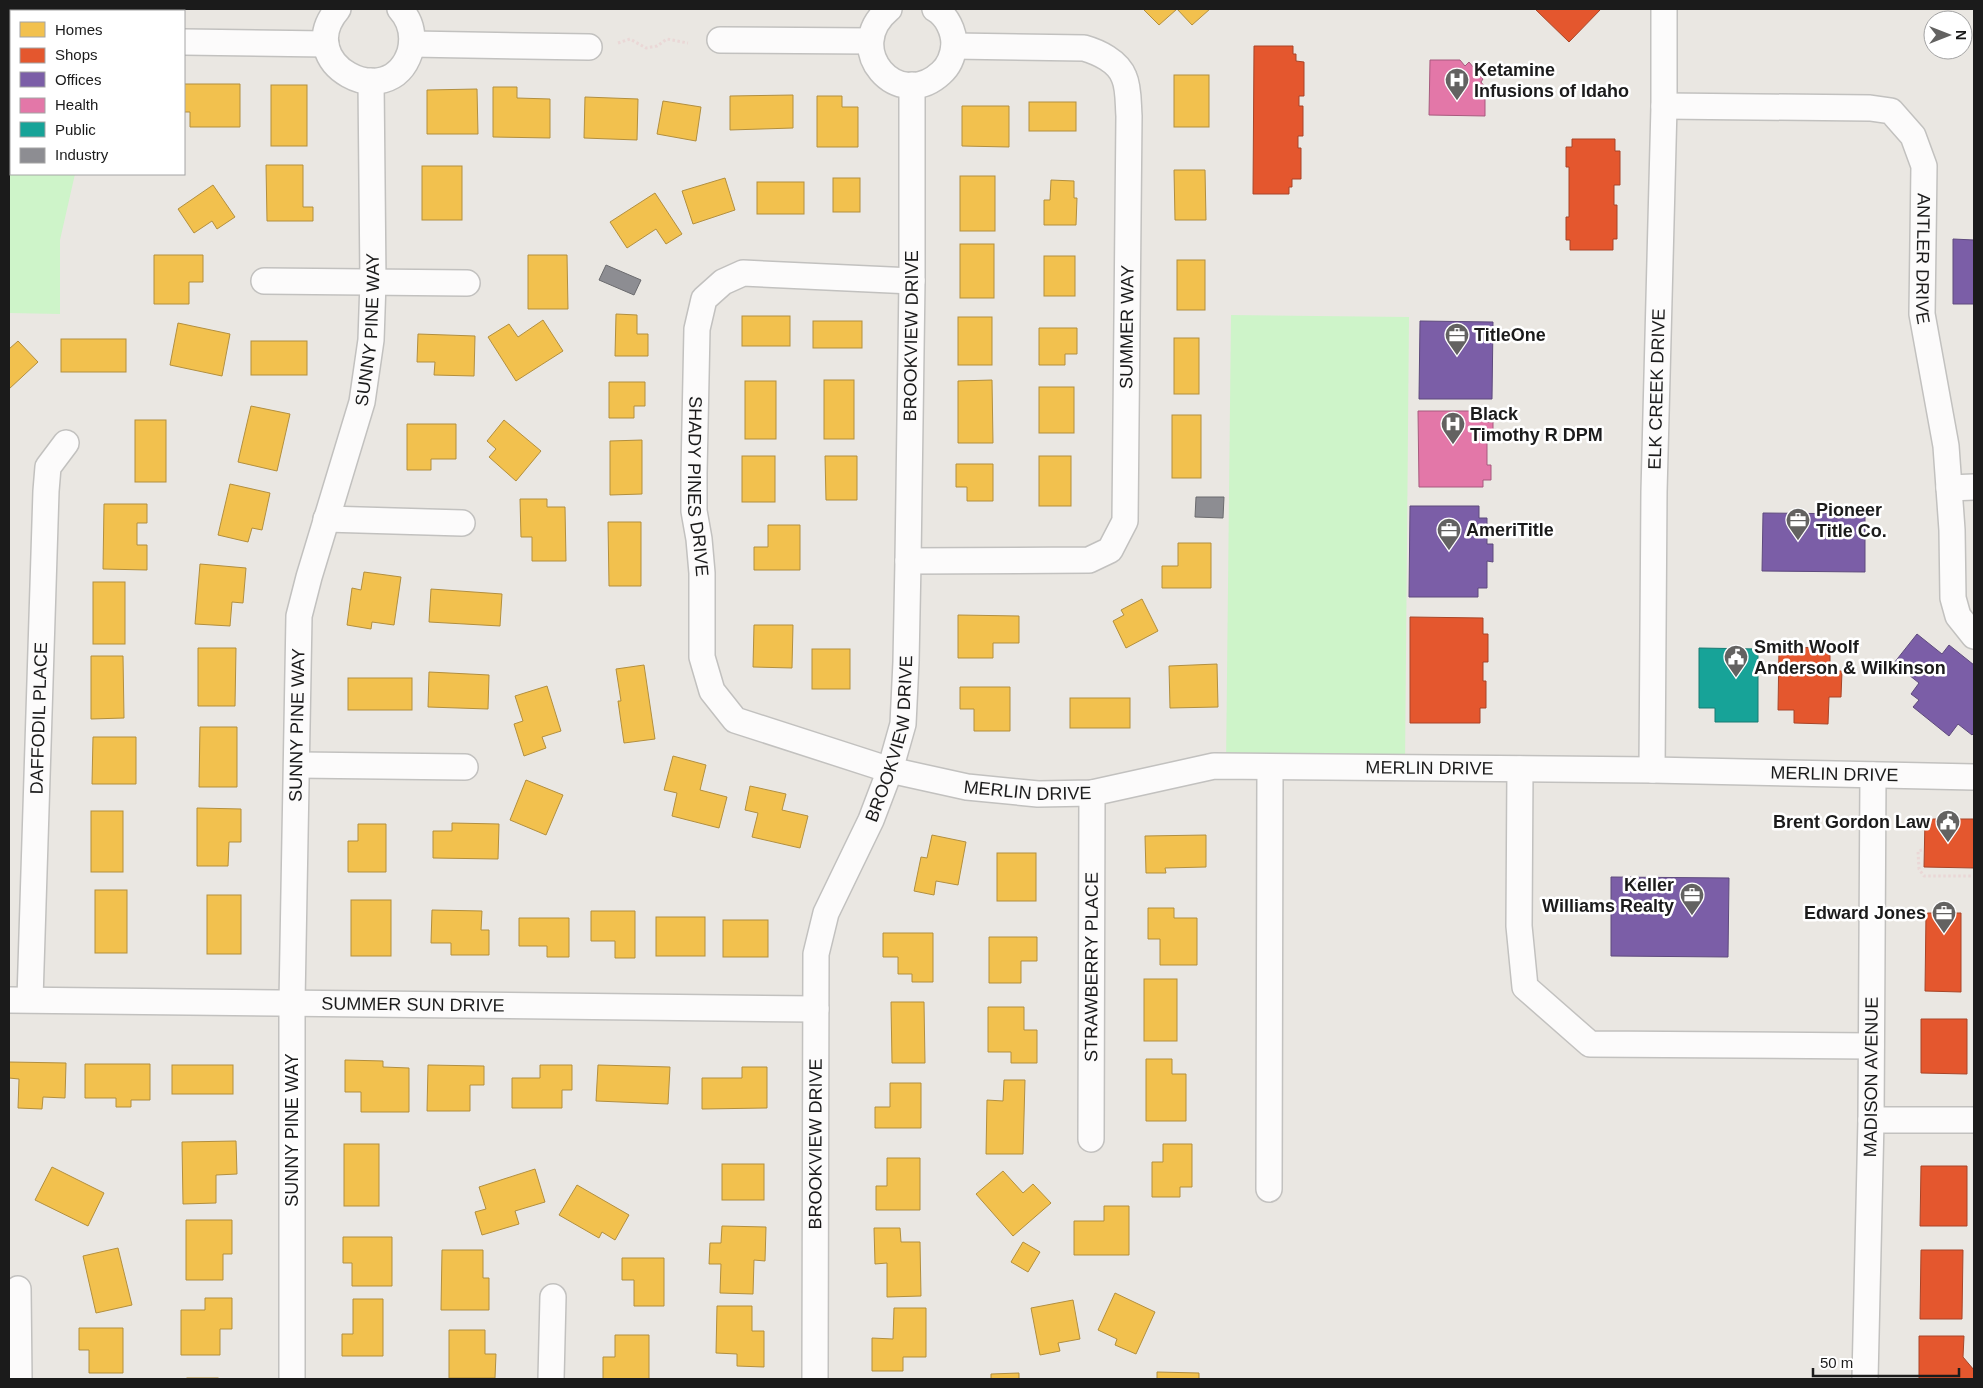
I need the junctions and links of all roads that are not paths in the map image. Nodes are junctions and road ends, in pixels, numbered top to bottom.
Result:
1 (338, 9) edge
2 (400, 9) edge
3 (889, 9) edge
4 (935, 9) edge
5 (1664, 9) edge
6 (720, 40) dead end
7 (870, 41) junction
8 (185, 42) edge
9 (326, 44) junction
10 (412, 44) junction
11 (589, 46) dead end
12 (954, 46) junction
13 (371, 81) junction
14 (912, 85) junction
15 (1664, 106) junction
16 (264, 281) dead end
17 (912, 281) junction
18 (373, 282) junction
19 (467, 283) dead end
20 (66, 443) dead end
21 (1974, 487) edge
22 (1949, 488) junction
23 (326, 519) junction
24 (462, 523) dead end
25 (908, 560) junction
26 (1974, 636) edge
27 (298, 765) junction
28 (465, 767) dead end
29 (1270, 767) junction
30 (1520, 769) junction
31 (890, 770) junction
32 (1652, 770) junction
33 (1874, 775) junction
34 (1974, 777) edge
35 (1092, 793) junction
36 (20, 999) edge
37 (292, 1002) junction
38 (816, 1009) junction
39 (1871, 1046) junction
40 (1870, 1120) junction
41 (1974, 1120) edge
42 (1091, 1138) dead end
43 (1269, 1189) dead end
44 (18, 1290) dead end
45 (553, 1297) dead end
46 (19, 1379) edge
47 (292, 1379) edge
48 (551, 1379) edge
49 (815, 1379) edge
50 (1865, 1379) edge

1 - 9 street
2 - 10 street
3 - 7 street
4 - 12 street
5 - 15 street, ELK CREEK DRIVE
6 - 7 street
7 - 14 street
8 - 9 street
9 - 13 street
10 - 11 street
10 - 13 street
12 - 14 street
12 - 25 street, SUMMER WAY
13 - 18 street, SUNNY PINE WAY
14 - 17 street, BROOKVIEW DRIVE
15 - 22 street, ANTLER DRIVE
15 - 32 street, ELK CREEK DRIVE
16 - 18 street
17 - 25 street, BROOKVIEW DRIVE
17 - 31 street, SHADY PINES DRIVE
18 - 19 street
18 - 23 street, SUNNY PINE WAY
20 - 36 street, DAFFODIL PLACE
21 - 22 street
22 - 26 street, ANTLER DRIVE
23 - 24 street
23 - 27 street, SUNNY PINE WAY
25 - 31 street, BROOKVIEW DRIVE
27 - 28 street
27 - 37 street, SUNNY PINE WAY
29 - 30 street, MERLIN DRIVE
29 - 35 street, MERLIN DRIVE
29 - 43 street
30 - 32 street, MERLIN DRIVE
30 - 39 street
31 - 35 street, MERLIN DRIVE
31 - 38 street, BROOKVIEW DRIVE
32 - 33 street, MERLIN DRIVE
33 - 34 street, MERLIN DRIVE
33 - 39 street, MADISON AVENUE
35 - 42 street, STRAWBERRY PLACE
36 - 37 street, SUMMER SUN DRIVE
37 - 38 street, SUMMER SUN DRIVE
37 - 47 street, SUNNY PINE WAY
38 - 49 street, BROOKVIEW DRIVE
39 - 40 street, MADISON AVENUE
40 - 41 street
40 - 50 street, MADISON AVENUE
44 - 46 street
45 - 48 street

